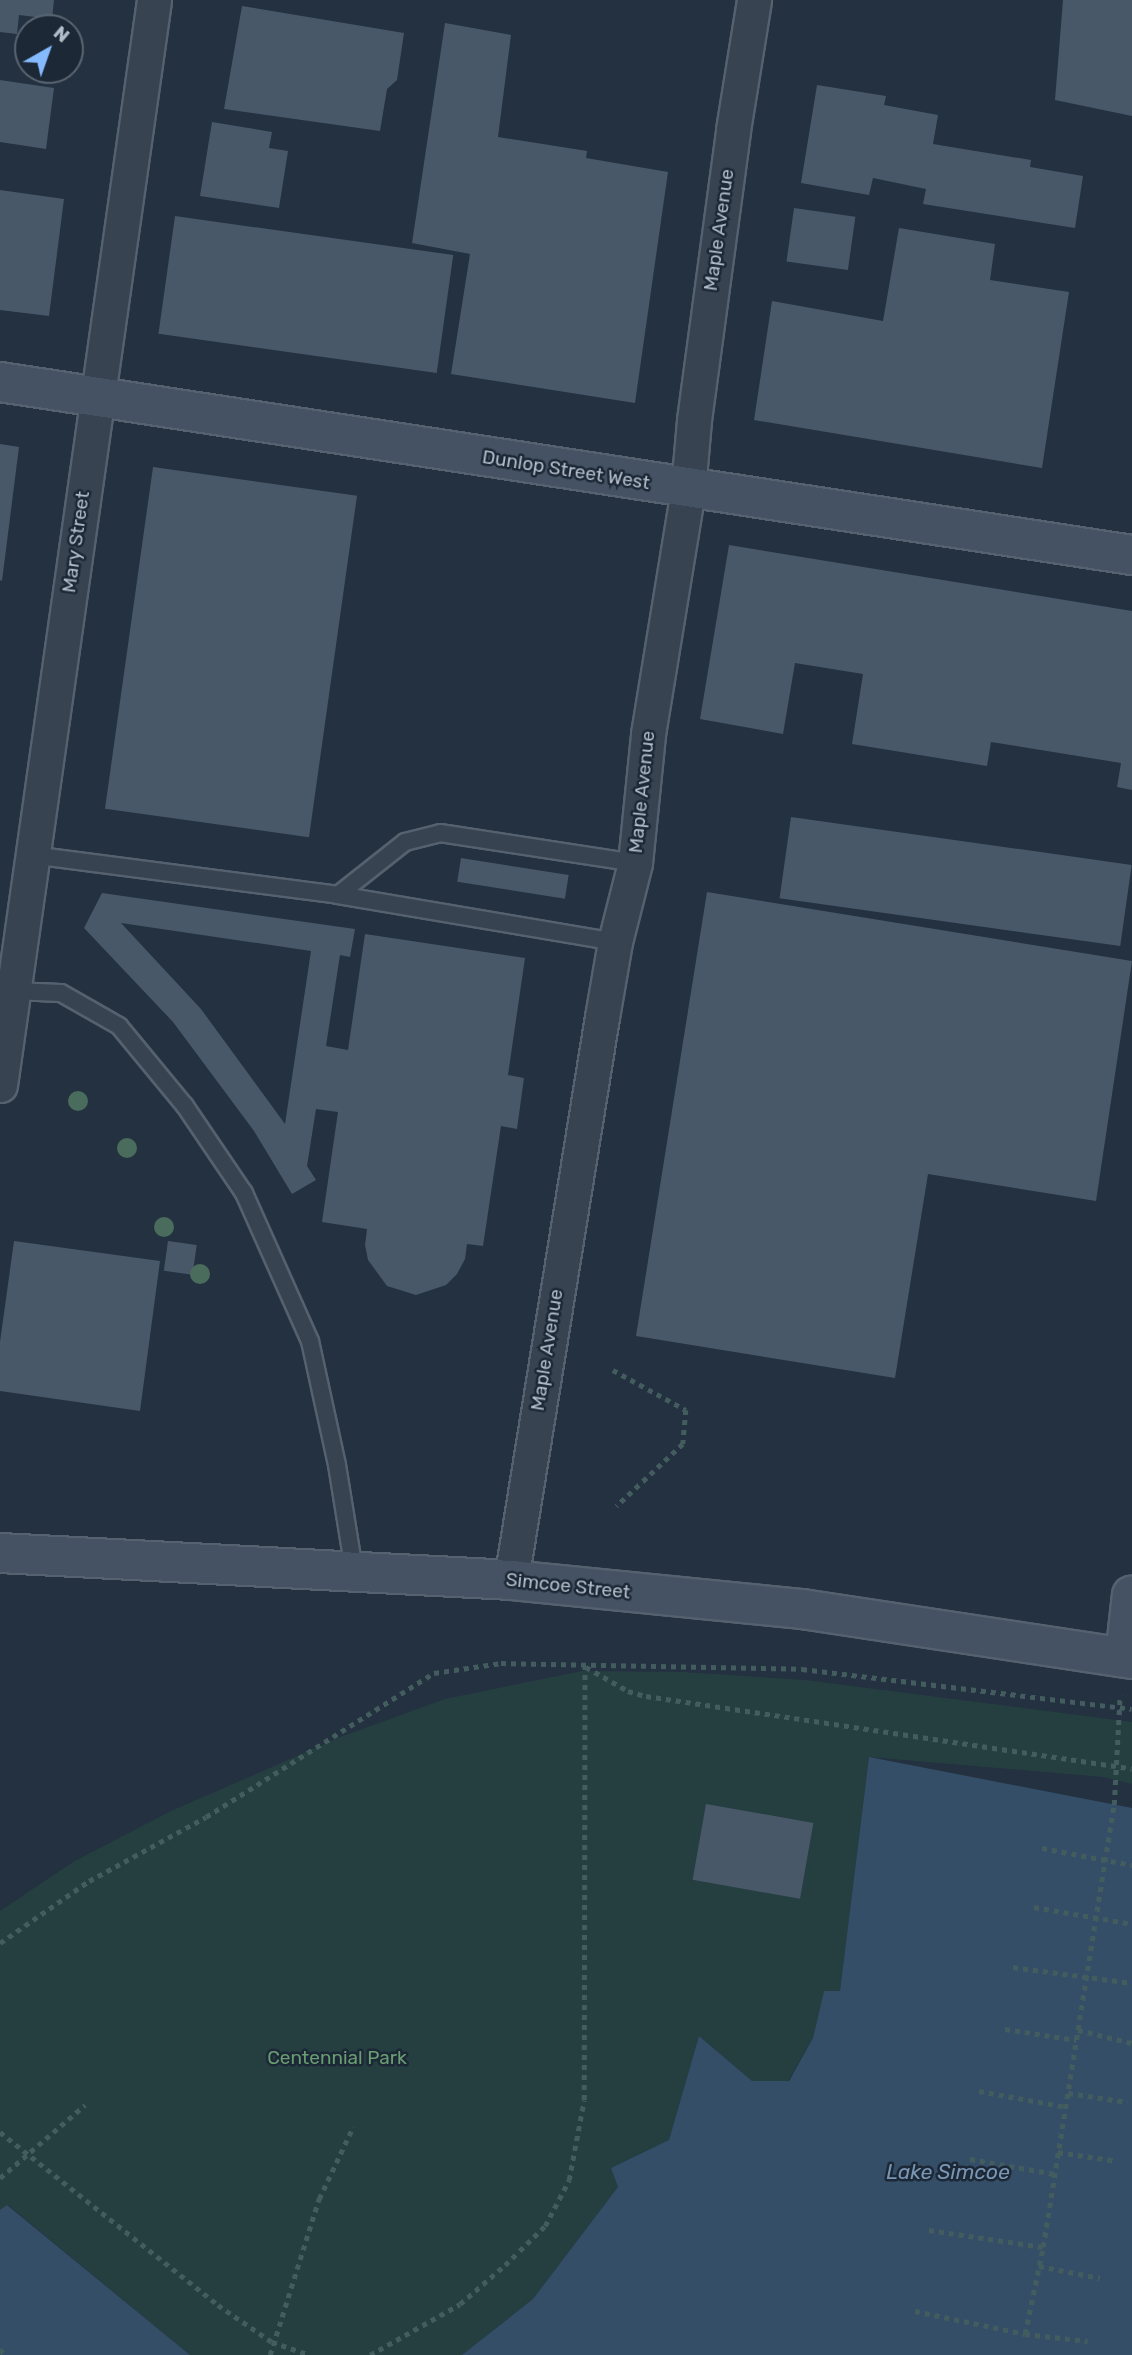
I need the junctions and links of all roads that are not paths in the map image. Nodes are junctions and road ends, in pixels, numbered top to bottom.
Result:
1 (155, 0) edge
2 (754, 0) edge
3 (0, 382) edge
4 (96, 395) junction
5 (688, 489) junction
6 (1132, 555) edge
7 (32, 855) junction
8 (635, 863) junction
9 (338, 895) junction
10 (615, 942) junction
11 (13, 991) junction
12 (0, 1085) edge
13 (0, 1553) edge
14 (354, 1570) junction
15 (511, 1580) junction
16 (1132, 1595) edge
17 (1129, 1658) edge

1 - 4 street, Mary Street
2 - 5 street, Maple Avenue
3 - 4 main road, Dunlop Street West
4 - 5 main road, Dunlop Street West
4 - 7 street, Mary Street
5 - 6 main road, Dunlop Street West
5 - 8 street, Maple Avenue
7 - 9 lane
7 - 11 street, Mary Street
8 - 9 lane
8 - 10 street, Maple Avenue
9 - 10 lane
10 - 15 street, Maple Avenue
11 - 12 street, Mary Street
11 - 14 lane
13 - 14 main road, Simcoe Street
14 - 15 main road, Simcoe Street
15 - 17 main road, Simcoe Street
16 - 17 main road

